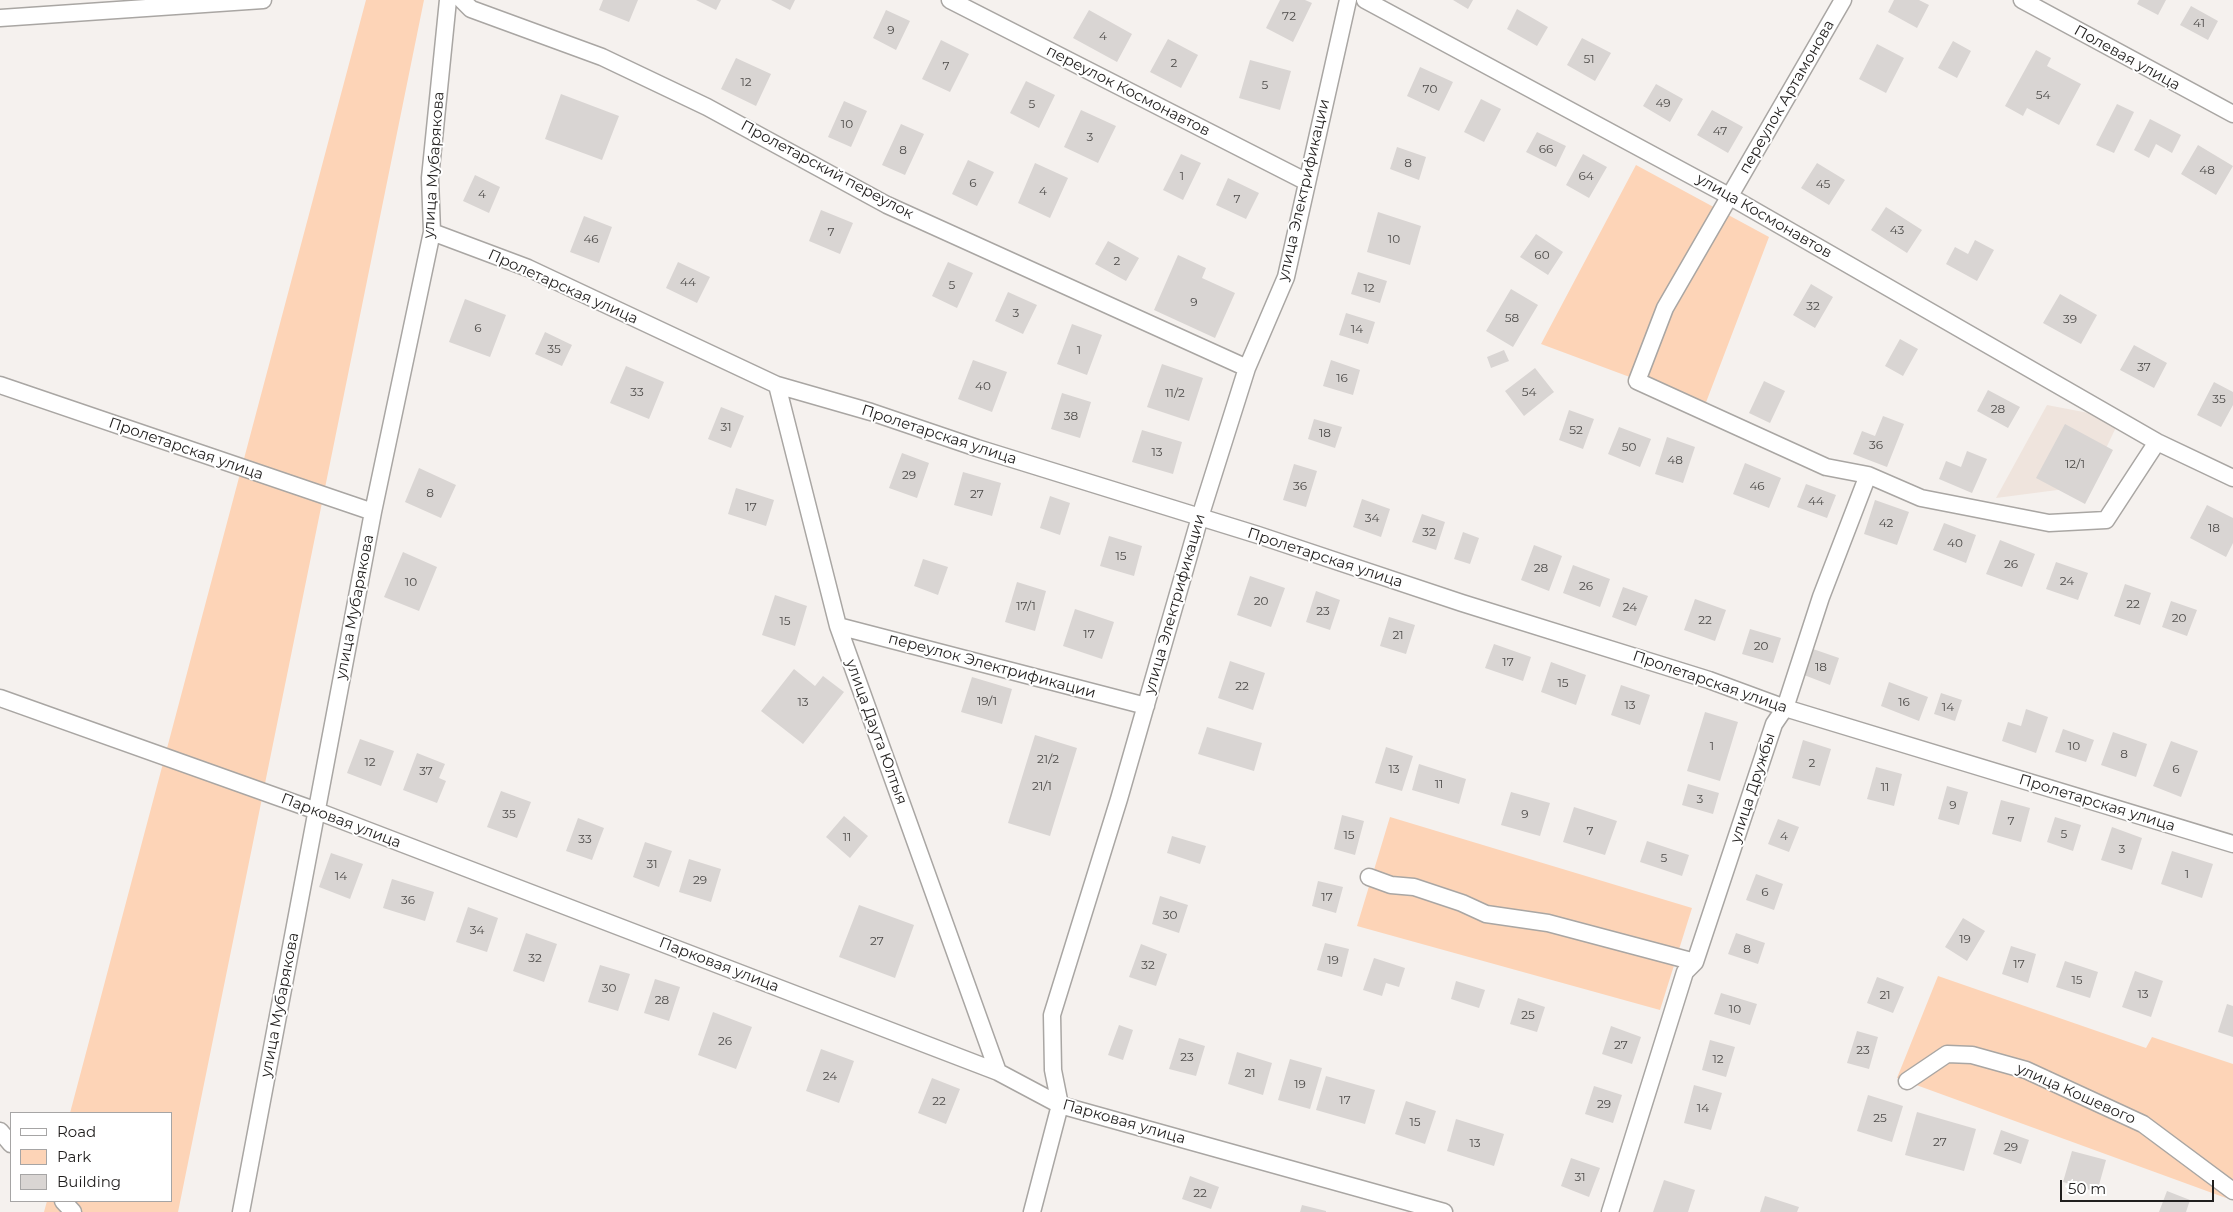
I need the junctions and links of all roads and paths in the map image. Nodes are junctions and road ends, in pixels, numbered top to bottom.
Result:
1 (263, 0) edge
2 (448, 0) edge
3 (462, 0) edge
4 (950, 0) edge
5 (1348, 0) edge
6 (1365, 0) edge
7 (1843, 0) edge
8 (2022, 0) edge
9 (0, 18) edge
10 (2233, 114) edge
11 (1307, 182) junction
12 (1729, 196) junction
13 (432, 232) junction
14 (1247, 368) junction
15 (777, 384) junction
16 (0, 385) edge
17 (2157, 442) junction
18 (1868, 475) junction
19 (2233, 478) edge
20 (373, 512) junction
21 (1200, 517) junction
22 (838, 626) junction
23 (0, 698) edge
24 (1146, 706) junction
25 (1785, 708) junction
26 (317, 811) junction
27 (2233, 844) edge
28 (1368, 877) dead end
29 (1695, 962) junction
30 (998, 1072) junction
31 (1907, 1081) dead end
32 (1060, 1105) junction
33 (0, 1131) edge
34 (10, 1143) edge
35 (2233, 1191) edge
36 (64, 1202) edge
37 (73, 1212) edge
38 (241, 1212) edge
39 (1032, 1212) edge
40 (1444, 1212) edge
41 (1610, 1212) edge

1 - 9 street
2 - 13 street, улица Мубарякова
3 - 14 street, Пролетарский переулок
4 - 11 street, переулок Космонавтов
5 - 11 street, улица Электрификации
6 - 12 street, улица Космонавтов
7 - 12 street, переулок Артамонова
8 - 10 street, Полевая улица
11 - 14 street, улица Электрификации
12 - 17 street, улица Космонавтов
12 - 18 street, переулок Артамонова
13 - 15 street, Пролетарская улица
13 - 20 street, улица Мубарякова
14 - 21 street, улица Электрификации
15 - 21 street, Пролетарская улица
15 - 22 street, улица Даута Юлтыя
16 - 20 street, Пролетарская улица
17 - 18 street
17 - 19 street, улица Космонавтов
18 - 25 street, улица Дружбы
20 - 26 street, улица Мубарякова
21 - 24 street, улица Электрификации
21 - 25 street, Пролетарская улица
22 - 24 street, переулок Электрификации
22 - 30 street, улица Даута Юлтыя
23 - 26 street, Парковая улица
24 - 32 street, улица Электрификации
25 - 27 street, Пролетарская улица
25 - 29 street, улица Дружбы
26 - 30 street, Парковая улица
26 - 38 street, улица Мубарякова
28 - 29 street
29 - 41 street, улица Дружбы
30 - 32 street, Парковая улица
31 - 35 street, улица Кошевого
32 - 39 street, улица Электрификации
32 - 40 street, Парковая улица
33 - 34 street
36 - 37 street

